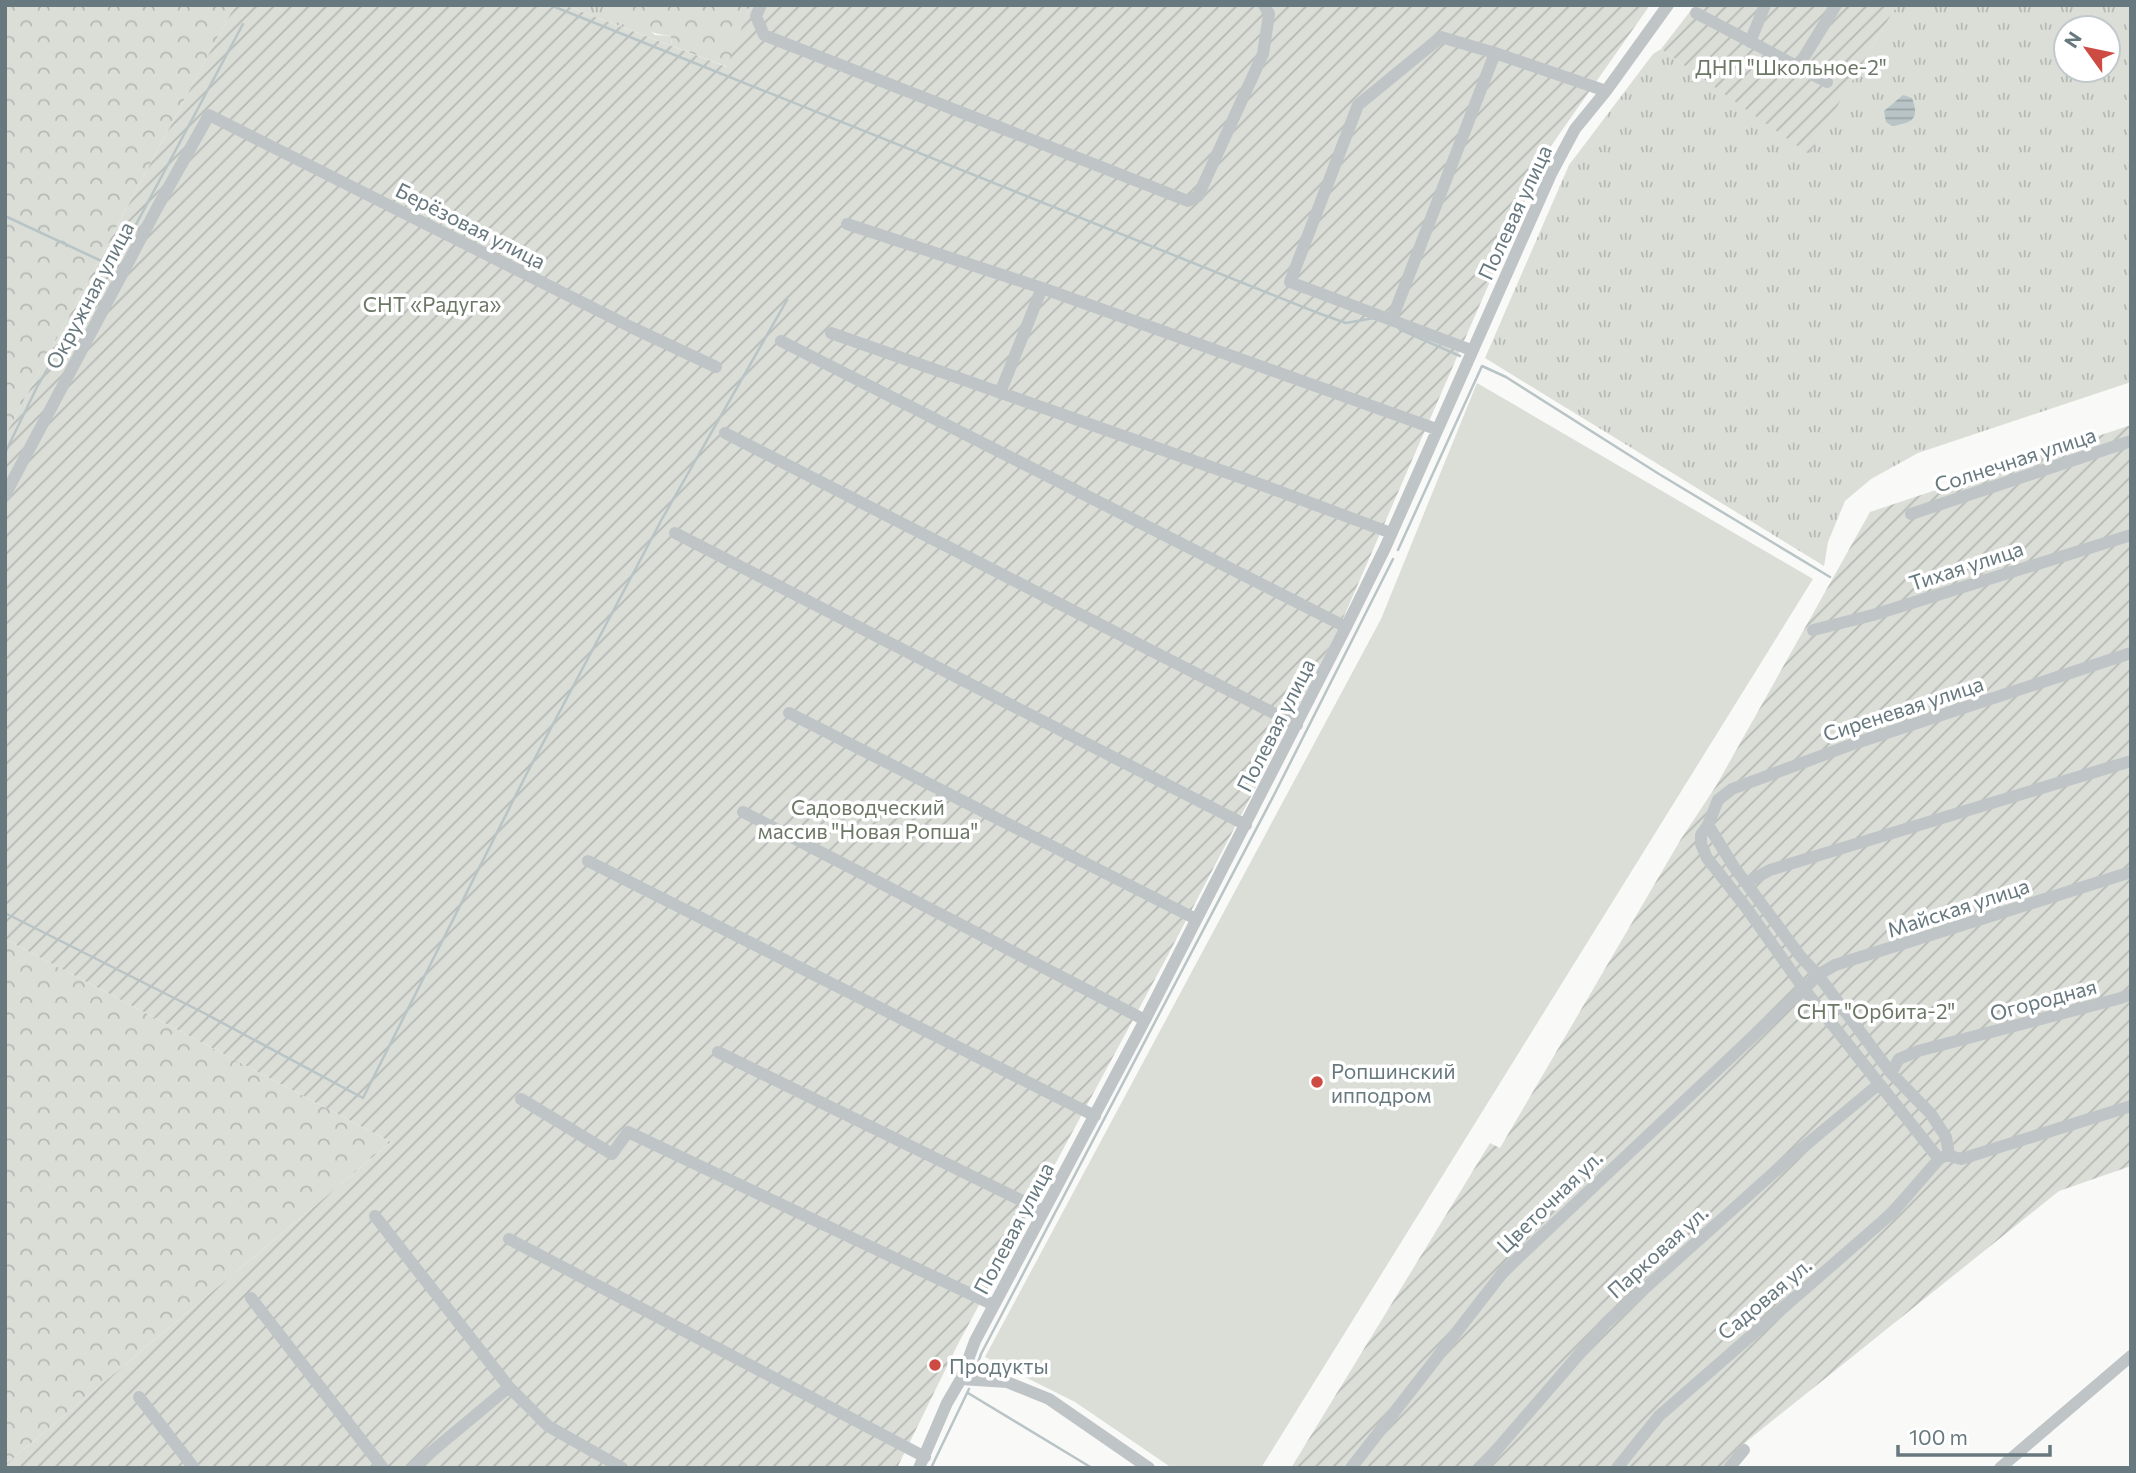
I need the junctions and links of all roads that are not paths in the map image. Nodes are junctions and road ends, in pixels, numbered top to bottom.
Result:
1 (761, 5) edge
2 (1264, 5) edge
3 (1668, 5) edge
4 (1765, 5) edge
5 (1836, 5) edge
6 (1696, 13) dead end
7 (1751, 42) junction
8 (1495, 53) junction
9 (1798, 67) junction
10 (1827, 82) dead end
11 (1606, 91) junction
12 (209, 115) joint
13 (847, 224) dead end
14 (1042, 288) junction
15 (1392, 318) junction
16 (831, 332) dead end
17 (781, 341) dead end
18 (1471, 349) junction
19 (716, 367) dead end
20 (1000, 393) junction
21 (1436, 429) junction
22 (725, 433) dead end
23 (2131, 441) edge
24 (5, 495) edge
25 (1911, 514) dead end
26 (675, 533) dead end
27 (1391, 533) junction
28 (2131, 535) edge
29 (1346, 627) junction
30 (1813, 630) dead end
31 (2131, 653) edge
32 (789, 713) dead end
33 (1297, 725) junction
34 (2131, 761) edge
35 (743, 812) dead end
36 (1246, 825) junction
37 (1708, 825) junction
38 (588, 861) dead end
39 (2131, 872) edge
40 (1746, 883) junction
41 (1196, 919) junction
42 (1818, 975) junction
43 (1804, 989) junction
44 (2131, 994) edge
45 (1145, 1020) junction
46 (719, 1052) dead end
47 (1891, 1073) junction
48 (1879, 1084) junction
49 (521, 1099) dead end
50 (2131, 1106) edge
51 (1095, 1116) junction
52 (1944, 1157) junction
53 (1043, 1211) junction
54 (375, 1216) dead end
55 (509, 1239) dead end
56 (251, 1298) dead end
57 (994, 1305) junction
58 (2131, 1356) edge
59 (961, 1379) junction
60 (509, 1387) junction
61 (139, 1397) dead end
62 (1744, 1450) dead end
63 (922, 1462) edge
64 (194, 1468) edge
65 (383, 1468) edge
66 (412, 1468) edge
67 (622, 1468) edge
68 (1149, 1468) edge
69 (1351, 1468) edge
70 (1482, 1468) edge
71 (1617, 1468) edge
72 (1728, 1468) edge
73 (2000, 1468) edge

1 - 2 street
3 - 11 street, Полевая улица
4 - 7 street
5 - 9 street
6 - 7 street
7 - 9 street
8 - 11 street
8 - 15 street
8 - 15 street
9 - 10 street
11 - 18 street, Полевая улица
12 - 19 street, Берёзовая улица
12 - 24 street, Окружная улица
13 - 14 street
14 - 20 street
14 - 21 street
15 - 18 street
16 - 20 street
17 - 29 street
18 - 21 street, Полевая улица
20 - 27 street
21 - 27 street, Полевая улица
22 - 33 street
23 - 25 street, Солнечная улица
26 - 36 street
27 - 29 street, Полевая улица
28 - 30 street, Тихая улица
29 - 33 street, Полевая улица
31 - 37 street, Сиреневая улица
32 - 41 street
33 - 36 street, Полевая улица
34 - 40 street
35 - 45 street
36 - 41 street, Полевая улица
37 - 40 street
37 - 43 street
38 - 51 street
39 - 42 street, Майская улица
40 - 42 street
41 - 45 street, Полевая улица
42 - 43 street, Майская улица
42 - 47 street
43 - 48 street
43 - 69 street, Цветочная ул.
44 - 47 street, Огородная
45 - 51 street, Полевая улица
46 - 53 street
47 - 52 street
48 - 52 street
48 - 70 street, Парковая ул.
49 - 57 street
50 - 52 street
51 - 53 street, Полевая улица
52 - 71 street, Садовая ул.
53 - 57 street, Полевая улица
54 - 60 street
55 - 63 street
56 - 65 street
57 - 59 street, Полевая улица
58 - 73 street
59 - 63 street, Полевая улица
59 - 68 street
60 - 66 street
60 - 67 street
61 - 64 street
62 - 72 street

